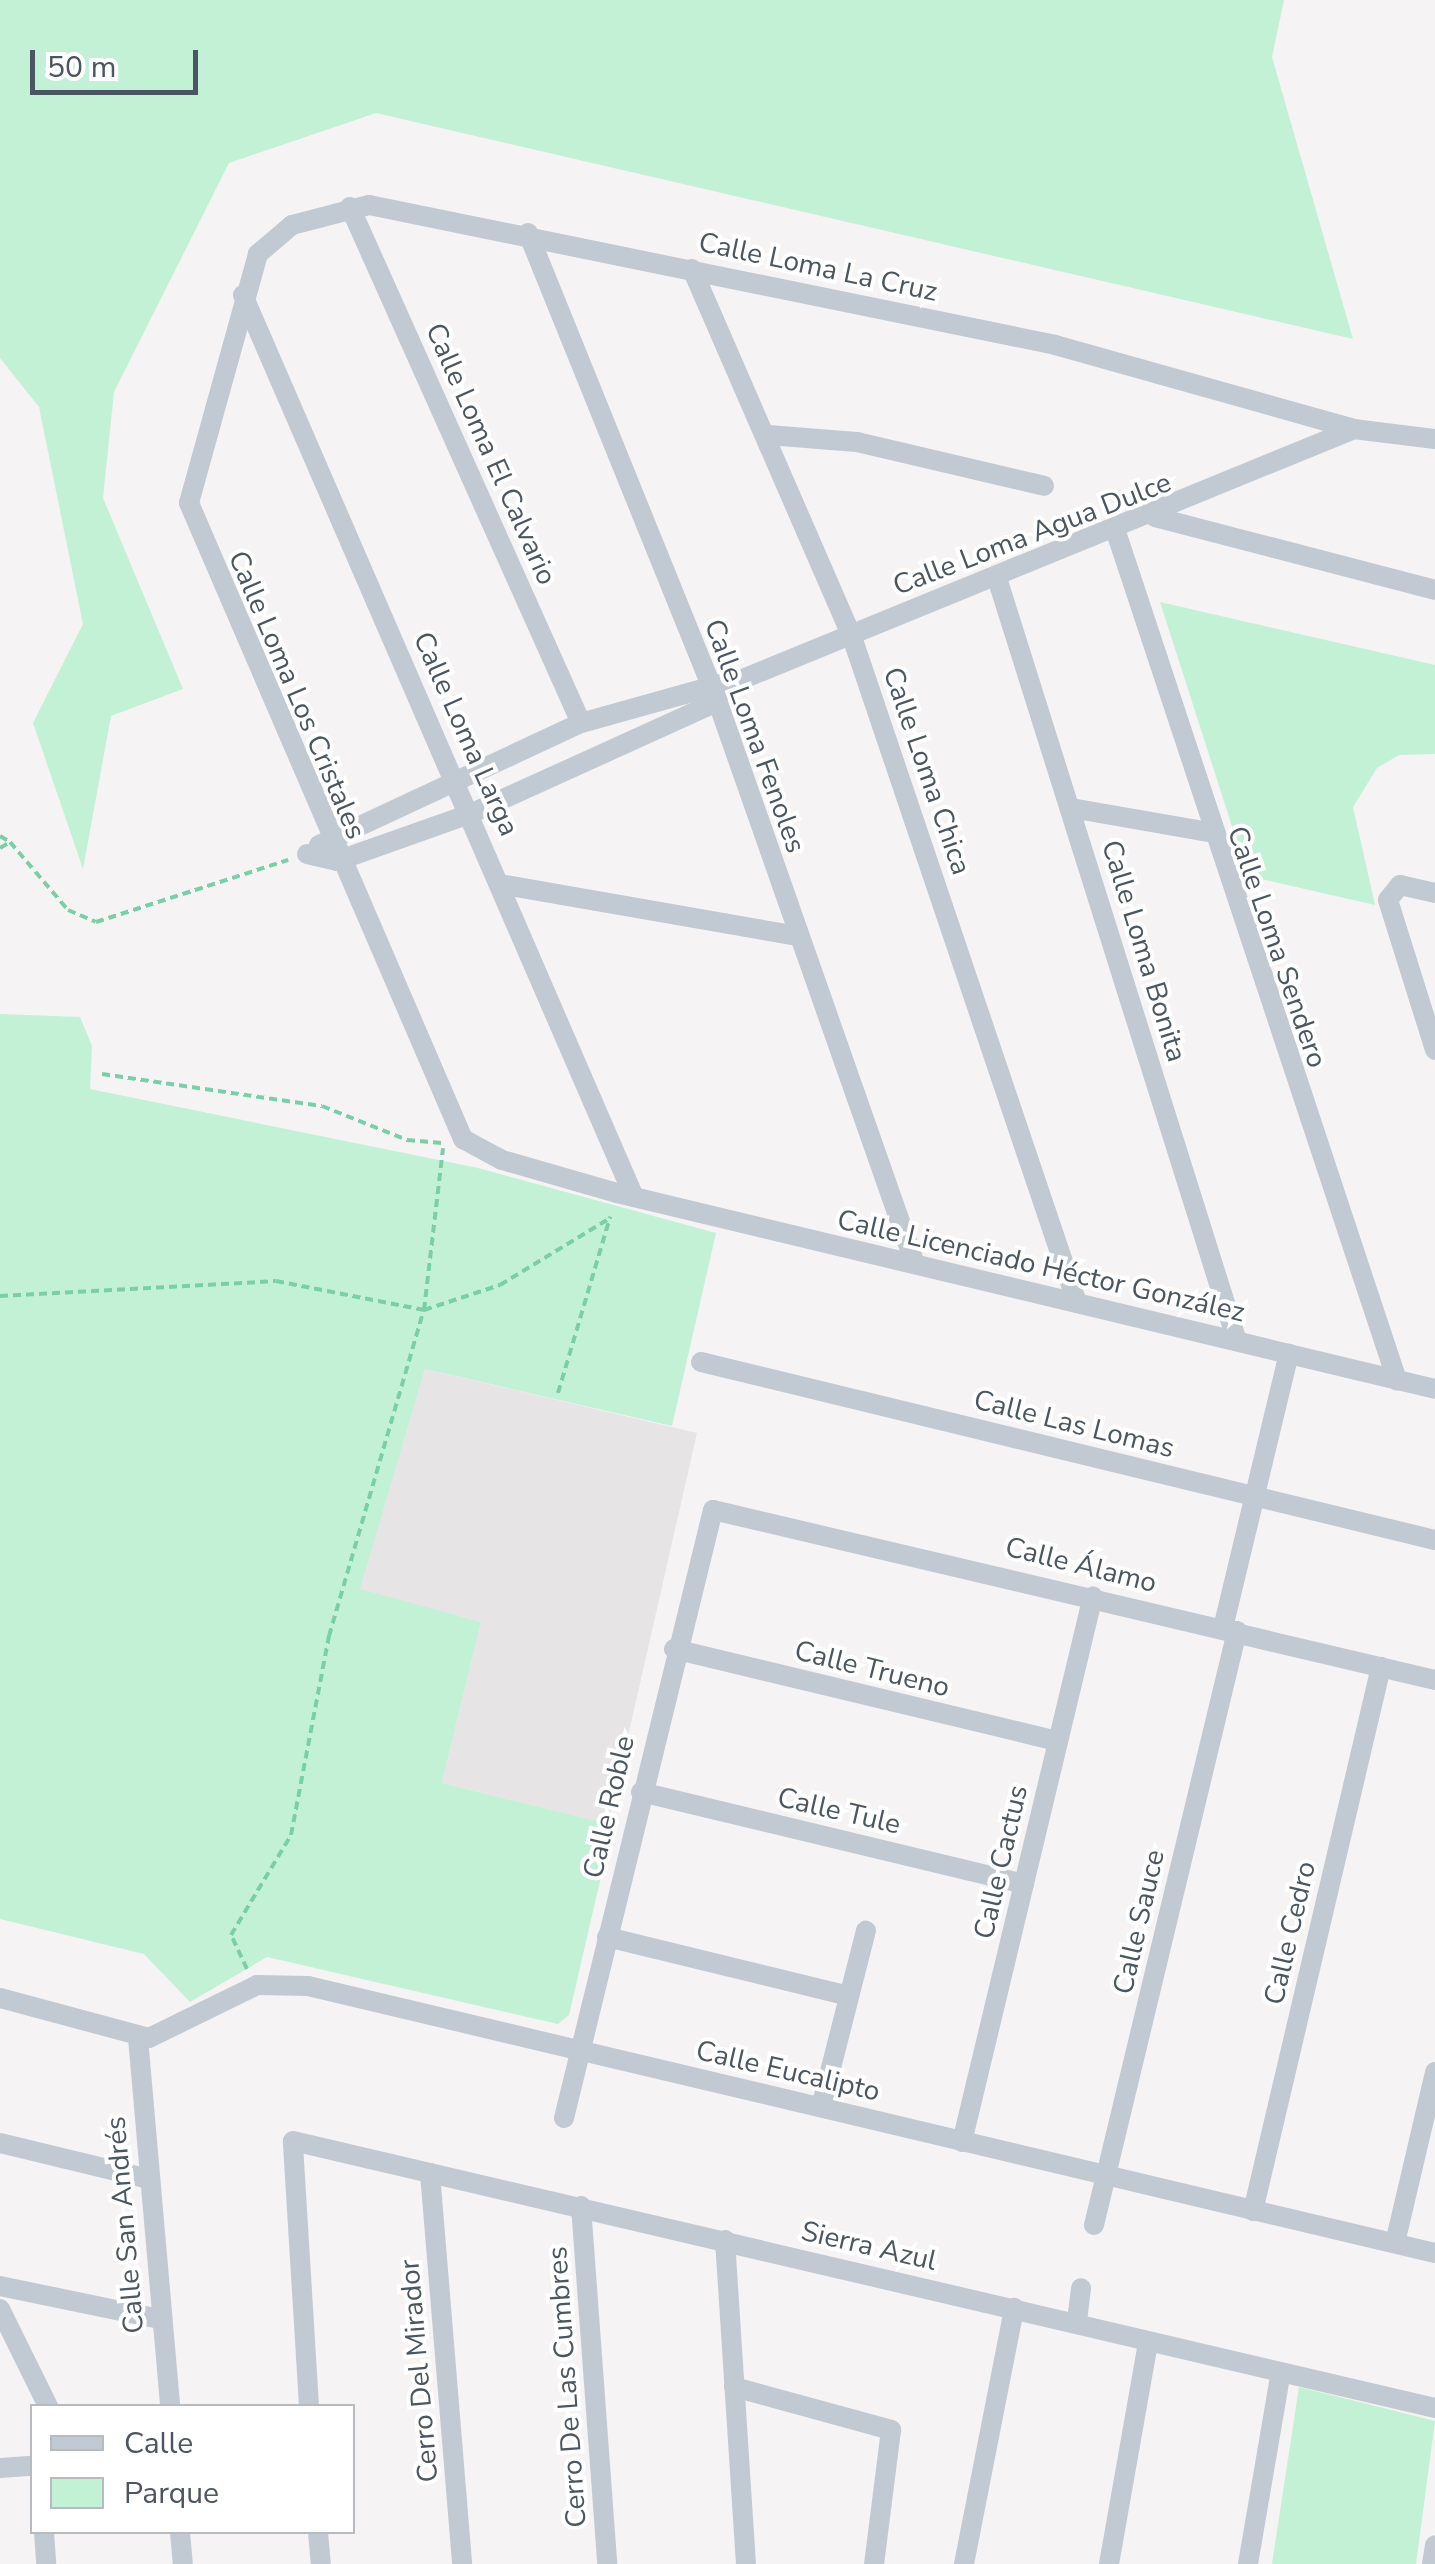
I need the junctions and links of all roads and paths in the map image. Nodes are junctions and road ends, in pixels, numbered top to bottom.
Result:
1 (350, 207) junction
2 (528, 233) junction
3 (270, 236) joint
4 (692, 269) junction
5 (243, 295) junction
6 (1354, 429) junction
7 (768, 435) junction
8 (1435, 439) edge
9 (1044, 486) dead end
10 (1155, 517) junction
11 (1114, 529) junction
12 (997, 578) junction
13 (1435, 590) edge
14 (852, 634) junction
15 (718, 689) junction
16 (581, 723) junction
17 (454, 778) junction
18 (1071, 808) junction
19 (470, 814) junction
20 (1208, 832) junction
21 (0, 836) edge
22 (328, 840) junction
23 (10, 842) junction
24 (0, 848) edge
25 (307, 854) junction
26 (338, 862) junction
27 (505, 885) junction
28 (1435, 892) edge
29 (796, 936) junction
30 (1435, 1050) edge
31 (102, 1074) dead end
32 (453, 1141) junction
33 (625, 1195) junction
34 (610, 1218) junction
35 (915, 1264) junction
36 (0, 1296) edge
37 (1077, 1303) junction
38 (424, 1310) junction
39 (1237, 1341) junction
40 (1288, 1354) junction
41 (700, 1362) dead end
42 (1397, 1380) junction
43 (1435, 1389) edge
44 (558, 1393) dead end
45 (1255, 1496) junction
46 (713, 1510) joint
47 (1435, 1540) edge
48 (1093, 1596) junction
49 (1230, 1630) junction
50 (674, 1649) junction
51 (1381, 1667) junction
52 (1435, 1680) edge
53 (1058, 1742) junction
54 (641, 1792) junction
55 (1024, 1884) junction
56 (866, 1932) dead end
57 (606, 1937) junction
58 (257, 1984) junction
59 (849, 1996) junction
60 (0, 1998) edge
61 (138, 2038) junction
62 (580, 2050) junction
63 (1435, 2072) edge
64 (821, 2107) junction
65 (564, 2118) dead end
66 (962, 2142) junction
67 (0, 2143) edge
68 (430, 2173) junction
69 (146, 2178) junction
70 (1106, 2178) junction
71 (582, 2206) junction
72 (1253, 2211) junction
73 (1094, 2225) dead end
74 (724, 2240) junction
75 (1395, 2243) junction
76 (1435, 2253) edge
77 (0, 2286) edge
78 (1081, 2288) dead end
79 (1014, 2308) junction
80 (0, 2309) edge
81 (160, 2319) junction
82 (1077, 2321) junction
83 (1148, 2342) junction
84 (1280, 2376) junction
85 (734, 2386) junction
86 (47, 2404) edge
87 (170, 2404) edge
88 (309, 2404) edge
89 (1435, 2408) edge
90 (30, 2466) edge
91 (0, 2468) edge
92 (44, 2534) edge
93 (180, 2534) edge
94 (318, 2534) edge
95 (1435, 2545) edge
96 (46, 2564) edge
97 (182, 2564) edge
98 (321, 2564) edge
99 (462, 2564) edge
100 (607, 2564) edge
101 (746, 2564) edge
102 (874, 2564) edge
103 (964, 2564) edge
104 (1108, 2564) edge
105 (1248, 2564) edge
106 (1432, 2564) edge

1 - 2 street, Calle Loma La Cruz
1 - 3 street, Calle Loma La Cruz
1 - 16 street, Calle Loma El Calvario
2 - 4 street, Calle Loma La Cruz
2 - 15 street, Calle Loma Fenoles
3 - 5 street, Calle Loma Los Cristales
4 - 6 street, Calle Loma La Cruz
4 - 7 street, Calle Loma Chica
5 - 17 street, Calle Loma Larga
5 - 22 street, Calle Loma Los Cristales
6 - 8 street, Calle Loma La Cruz
6 - 10 street, Calle Loma Agua Dulce
7 - 9 street
7 - 14 street, Calle Loma Chica
10 - 11 street, Calle Loma Agua Dulce
10 - 13 street
11 - 12 street, Calle Loma Agua Dulce
11 - 20 street, Calle Loma Sendero
12 - 14 street, Calle Loma Agua Dulce
12 - 18 street, Calle Loma Bonita
14 - 15 street, Calle Loma Agua Dulce
14 - 37 street, Calle Loma Chica
15 - 16 street, Calle Loma Agua Dulce
15 - 19 street, Calle Loma Agua Dulce
15 - 29 street, Calle Loma Fenoles
16 - 17 street, Calle Loma Agua Dulce
17 - 19 street, Calle Loma Larga
17 - 22 street, Calle Loma Agua Dulce
18 - 20 street
18 - 39 street, Calle Loma Bonita
19 - 26 street, Calle Loma Agua Dulce
19 - 27 street, Calle Loma Larga
20 - 42 street, Calle Loma Sendero
21 - 23 path
22 - 25 street, Calle Loma Agua Dulce
22 - 26 street, Calle Loma Los Cristales
23 - 24 path
23 - 25 path
25 - 26 street
26 - 32 street, Calle Loma Los Cristales
27 - 29 street
27 - 33 street, Calle Loma Larga
28 - 30 street
29 - 35 street, Calle Loma Fenoles
31 - 32 path
32 - 33 street, Calle Licenciado Héctor González
32 - 38 path
33 - 34 path
33 - 35 street, Calle Licenciado Héctor González
34 - 38 path
34 - 44 path
35 - 37 street, Calle Licenciado Héctor González
36 - 38 path
37 - 39 street, Calle Licenciado Héctor González
38 - 58 path
39 - 40 street, Calle Licenciado Héctor González
40 - 42 street, Calle Licenciado Héctor González
40 - 45 street, Calle Sauce
41 - 45 street, Calle Las Lomas
42 - 43 street, Calle Licenciado Héctor González
45 - 47 street, Calle Las Lomas
45 - 49 street, Calle Sauce
46 - 48 street, Calle Álamo
46 - 50 street, Calle Roble
48 - 49 street, Calle Álamo
48 - 53 street, Calle Cactus
49 - 51 street, Calle Álamo
49 - 70 street, Calle Sauce
50 - 53 street, Calle Trueno
50 - 54 street, Calle Roble
51 - 52 street, Calle Álamo
51 - 72 street, Calle Cedro
53 - 55 street, Calle Cactus
54 - 55 street, Calle Tule
54 - 57 street, Calle Roble
55 - 66 street, Calle Cactus
56 - 59 street
57 - 59 street
57 - 62 street, Calle Roble
58 - 61 street, Calle Eucalipto
58 - 62 street, Calle Eucalipto
59 - 64 street
60 - 61 street
61 - 69 street, Calle San Andrés
62 - 64 street, Calle Eucalipto
62 - 65 street, Calle Roble
63 - 75 street
64 - 66 street, Calle Eucalipto
66 - 70 street, Calle Eucalipto
67 - 69 street
68 - 71 street, Sierra Azul
68 - 88 street, Sierra Azul
68 - 99 street, Cerro Del Mirador
69 - 81 street, Calle San Andrés
70 - 72 street, Calle Eucalipto
70 - 73 street, Calle Sauce
71 - 74 street, Sierra Azul
71 - 100 street, Cerro De Las Cumbres
72 - 75 street, Calle Eucalipto
74 - 79 street, Sierra Azul
74 - 85 street
75 - 76 street, Calle Eucalipto
77 - 81 street
78 - 82 street
79 - 82 street, Sierra Azul
79 - 103 street
80 - 86 street
81 - 87 street, Calle San Andrés
82 - 83 street, Sierra Azul
83 - 84 street, Sierra Azul
83 - 104 street
84 - 89 street, Sierra Azul
84 - 105 street
85 - 101 street
85 - 102 street
90 - 91 street
92 - 96 street
93 - 97 street
94 - 98 street
95 - 106 street

